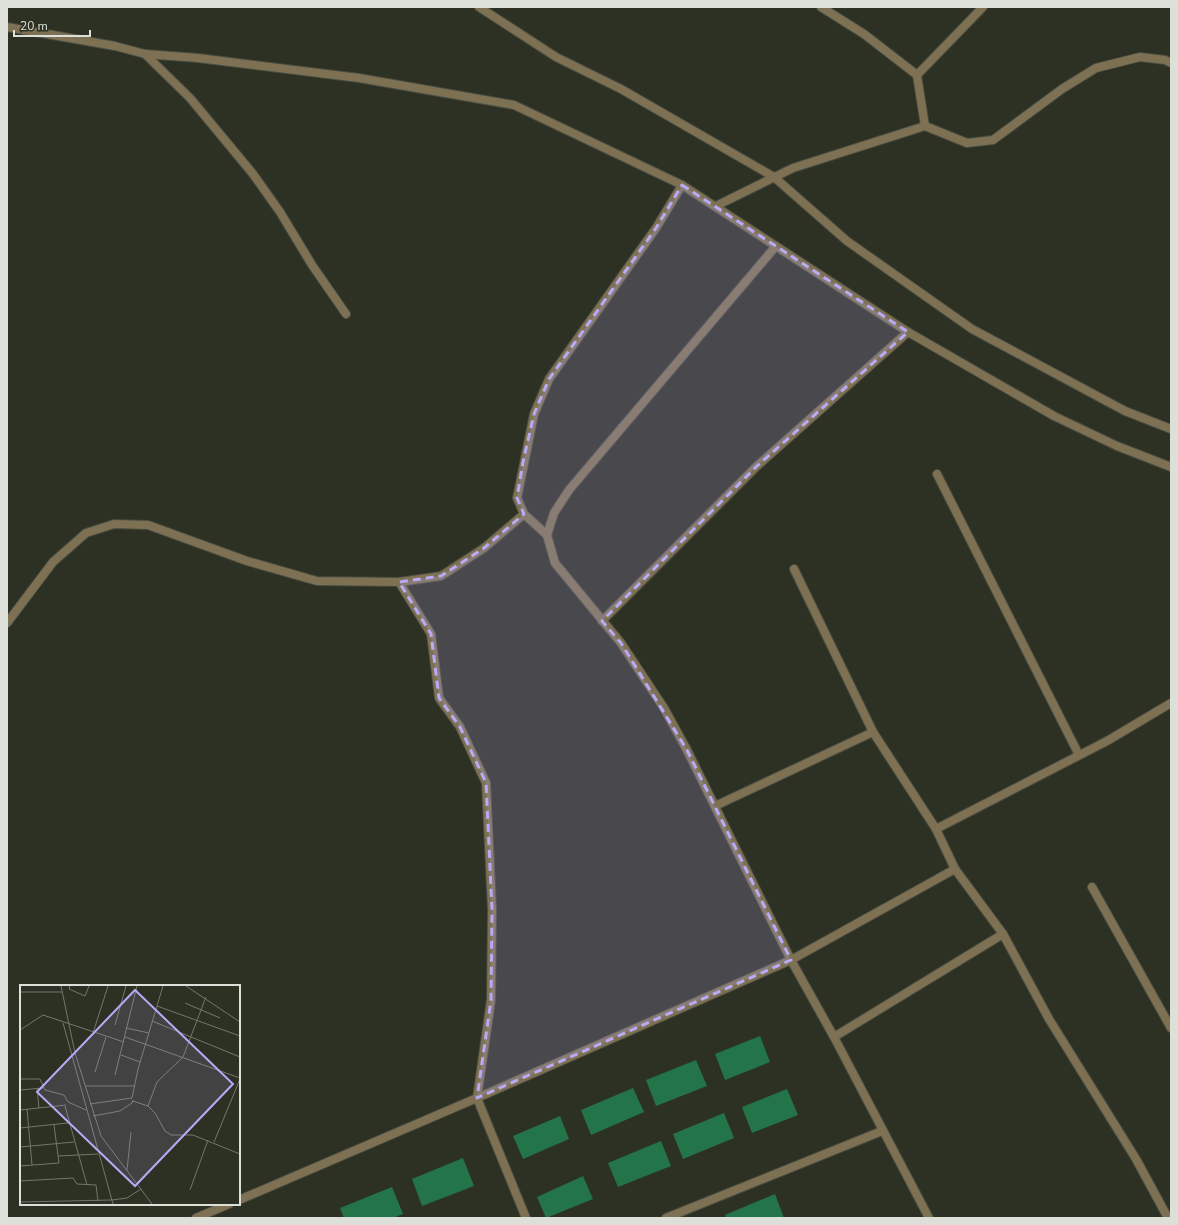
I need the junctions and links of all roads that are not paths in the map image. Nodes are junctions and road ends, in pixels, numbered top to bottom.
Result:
1 (479, 7) edge
2 (821, 7) edge
3 (983, 7) edge
4 (7, 27) edge
5 (1171, 53) edge
6 (145, 54) junction
7 (1168, 61) edge
8 (917, 75) junction
9 (925, 126) junction
10 (774, 177) junction
11 (682, 185) junction
12 (716, 206) junction
13 (776, 246) junction
14 (346, 314) dead end
15 (908, 332) junction
16 (1171, 429) edge
17 (1171, 467) edge
18 (937, 474) dead end
19 (524, 514) junction
20 (547, 536) junction
21 (794, 569) dead end
22 (399, 582) junction
23 (602, 621) junction
24 (7, 623) edge
25 (1171, 704) edge
26 (873, 732) junction
27 (1079, 755) junction
28 (715, 806) junction
29 (936, 828) junction
30 (955, 870) junction
31 (1092, 887) dead end
32 (1003, 934) junction
33 (791, 960) junction
34 (1171, 1028) edge
35 (834, 1037) junction
36 (477, 1098) junction
37 (882, 1130) junction
38 (240, 1200) edge
39 (227, 1205) edge
40 (196, 1218) edge
41 (526, 1218) edge
42 (666, 1218) edge
43 (929, 1218) edge
44 (1168, 1218) edge

1 - 10 street
2 - 8 street
3 - 8 street
4 - 6 street
5 - 7 street
6 - 11 street
6 - 14 street
7 - 9 street
8 - 9 street
9 - 10 street
10 - 12 street
10 - 16 street
11 - 12 street
11 - 19 street
12 - 13 street
13 - 15 street
13 - 20 street
15 - 17 street
15 - 23 street
18 - 27 street
19 - 20 street
19 - 22 street
20 - 23 street
21 - 26 street
22 - 24 street
22 - 36 street
23 - 28 street
25 - 27 street
26 - 28 street
26 - 29 street
27 - 29 street
28 - 33 street
29 - 30 street
30 - 32 street
30 - 33 street
31 - 34 street
32 - 35 street
32 - 44 street
33 - 35 street
33 - 36 street
35 - 37 street
36 - 38 street
36 - 41 street
37 - 42 street
37 - 43 street
39 - 40 street

